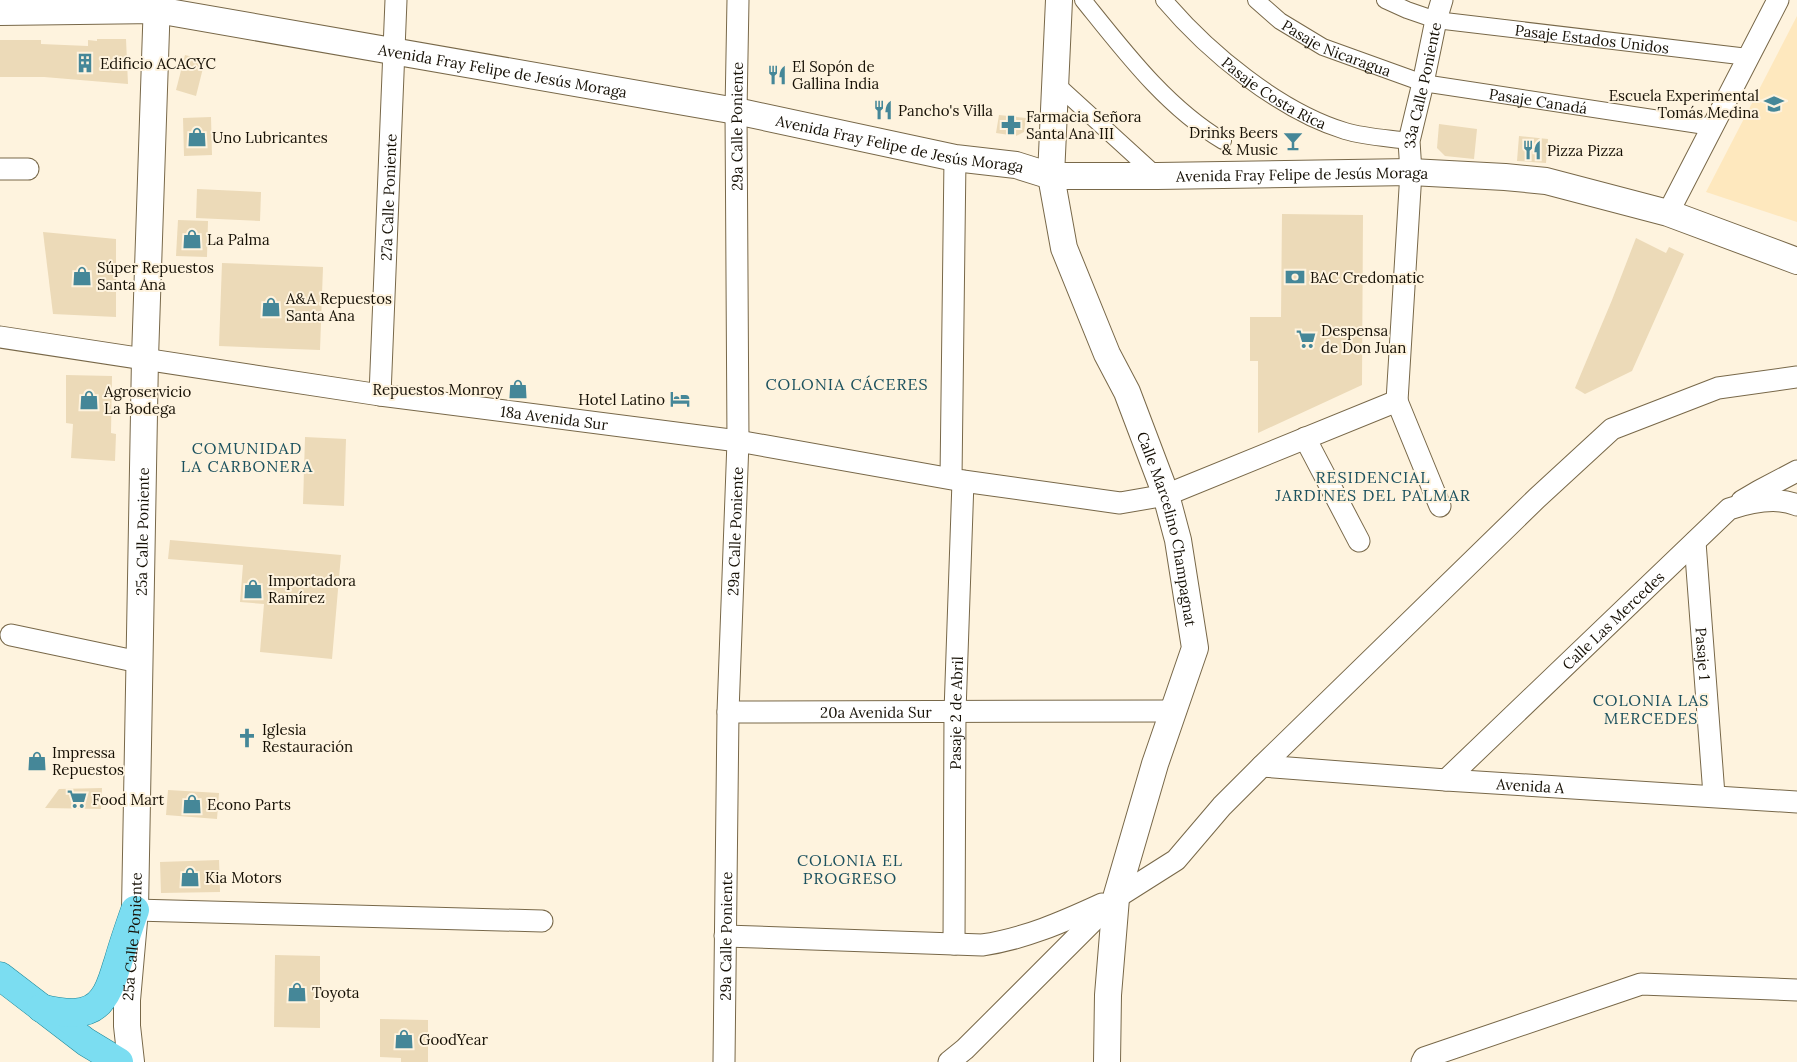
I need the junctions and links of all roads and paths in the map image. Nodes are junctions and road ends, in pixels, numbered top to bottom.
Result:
1 (396, 0) edge
2 (738, 0) edge
3 (1059, 0) edge
4 (1083, 0) edge
5 (1164, 0) edge
6 (1256, 0) edge
7 (1385, 0) edge
8 (1442, 0) edge
9 (1778, 0) edge
10 (157, 5) edge
11 (0, 12) edge
12 (1436, 20) junction
13 (394, 52) junction
14 (1748, 57) junction
15 (1055, 83) junction
16 (1424, 83) junction
17 (736, 111) junction
18 (1712, 126) junction
19 (1409, 141) junction
20 (1223, 142) dead end
21 (955, 158) junction
22 (0, 169) edge
23 (28, 170) dead end
24 (1411, 172) junction
25 (1051, 176) junction
26 (1158, 176) junction
27 (1668, 212) junction
28 (1797, 261) edge
29 (0, 337) edge
30 (145, 358) junction
31 (1797, 377) edge
32 (380, 395) junction
33 (1397, 401) junction
34 (1305, 438) junction
35 (738, 441) junction
36 (1797, 471) edge
37 (957, 479) junction
38 (1166, 495) junction
39 (1440, 506) dead end
40 (1797, 506) edge
41 (1729, 509) junction
42 (1359, 540) dead end
43 (1694, 542) junction
44 (12, 635) dead end
45 (139, 662) junction
46 (1172, 711) junction
47 (728, 712) junction
48 (955, 712) junction
49 (1262, 766) junction
50 (1446, 780) junction
51 (1714, 795) junction
52 (1797, 802) edge
53 (1116, 898) junction
54 (135, 910) junction
55 (542, 921) dead end
56 (725, 936) junction
57 (954, 944) junction
58 (0, 976) edge
59 (1797, 990) edge
60 (42, 1008) junction
61 (118, 1062) edge
62 (131, 1062) edge
63 (724, 1062) edge
64 (949, 1062) edge
65 (1107, 1062) edge
66 (1422, 1062) edge

1 - 13 street, 27a Calle Poniente
2 - 17 street, 29a Calle Poniente
3 - 15 street, Calle Marcelino Champagnat
4 - 20 street
5 - 19 street, Pasaje Costa Rica
6 - 16 street, Pasaje Nicaragua
7 - 12 street, Pasaje Estados Unidos
8 - 12 street, 33a Calle Poniente
9 - 14 street
10 - 11 street, Avenida Fray Felipe de Jesús Moraga
10 - 13 street, Avenida Fray Felipe de Jesús Moraga
10 - 30 street, 25a Calle Poniente
12 - 14 street, Pasaje Estados Unidos
12 - 16 street, 33a Calle Poniente
13 - 17 street, Avenida Fray Felipe de Jesús Moraga
13 - 32 street, 27a Calle Poniente
14 - 18 street
15 - 25 street, Calle Marcelino Champagnat
15 - 26 street
16 - 18 street, Pasaje Canadá
16 - 19 street, 33a Calle Poniente
17 - 21 street, Avenida Fray Felipe de Jesús Moraga
17 - 35 street, 29a Calle Poniente
18 - 27 street
19 - 24 street, 33a Calle Poniente
21 - 25 street, Avenida Fray Felipe de Jesús Moraga
21 - 37 street, Pasaje 2 de Abril
22 - 23 street
24 - 26 street, Avenida Fray Felipe de Jesús Moraga
24 - 27 street, Avenida Fray Felipe de Jesús Moraga
24 - 33 street, 33a Calle Poniente
25 - 26 street, Avenida Fray Felipe de Jesús Moraga
25 - 38 street, Calle Marcelino Champagnat
27 - 28 street, Avenida Fray Felipe de Jesús Moraga
29 - 30 street, 18a Avenida Sur
30 - 32 street, 18a Avenida Sur
30 - 45 street, 25a Calle Poniente
31 - 49 street
32 - 35 street, 18a Avenida Sur
33 - 34 street, 18a Avenida Sur
33 - 39 street
34 - 38 street, 18a Avenida Sur
34 - 42 street
35 - 37 street, 18a Avenida Sur
35 - 47 street, 29a Calle Poniente
36 - 41 street, Calle Las Mercedes
37 - 38 street, 18a Avenida Sur
37 - 48 street, Pasaje 2 de Abril
38 - 46 street, Calle Marcelino Champagnat
40 - 41 street
41 - 43 street, Calle Las Mercedes
43 - 50 street, Calle Las Mercedes
43 - 51 street, Pasaje 1
44 - 45 street
45 - 54 street, 25a Calle Poniente
46 - 48 street, 20a Avenida Sur
46 - 53 street, Calle Marcelino Champagnat
47 - 48 street, 20a Avenida Sur
47 - 56 street, 29a Calle Poniente
48 - 57 street, Pasaje 2 de Abril
49 - 50 street, Avenida A
49 - 53 street
50 - 51 street, Avenida A
51 - 52 street, Avenida A
53 - 57 street
53 - 64 street
53 - 65 street, Calle Marcelino Champagnat
54 - 55 street
54 - 60 main road
54 - 62 street, 25a Calle Poniente
56 - 57 street
56 - 63 street, 29a Calle Poniente
58 - 60 main road
59 - 66 street
60 - 61 main road

